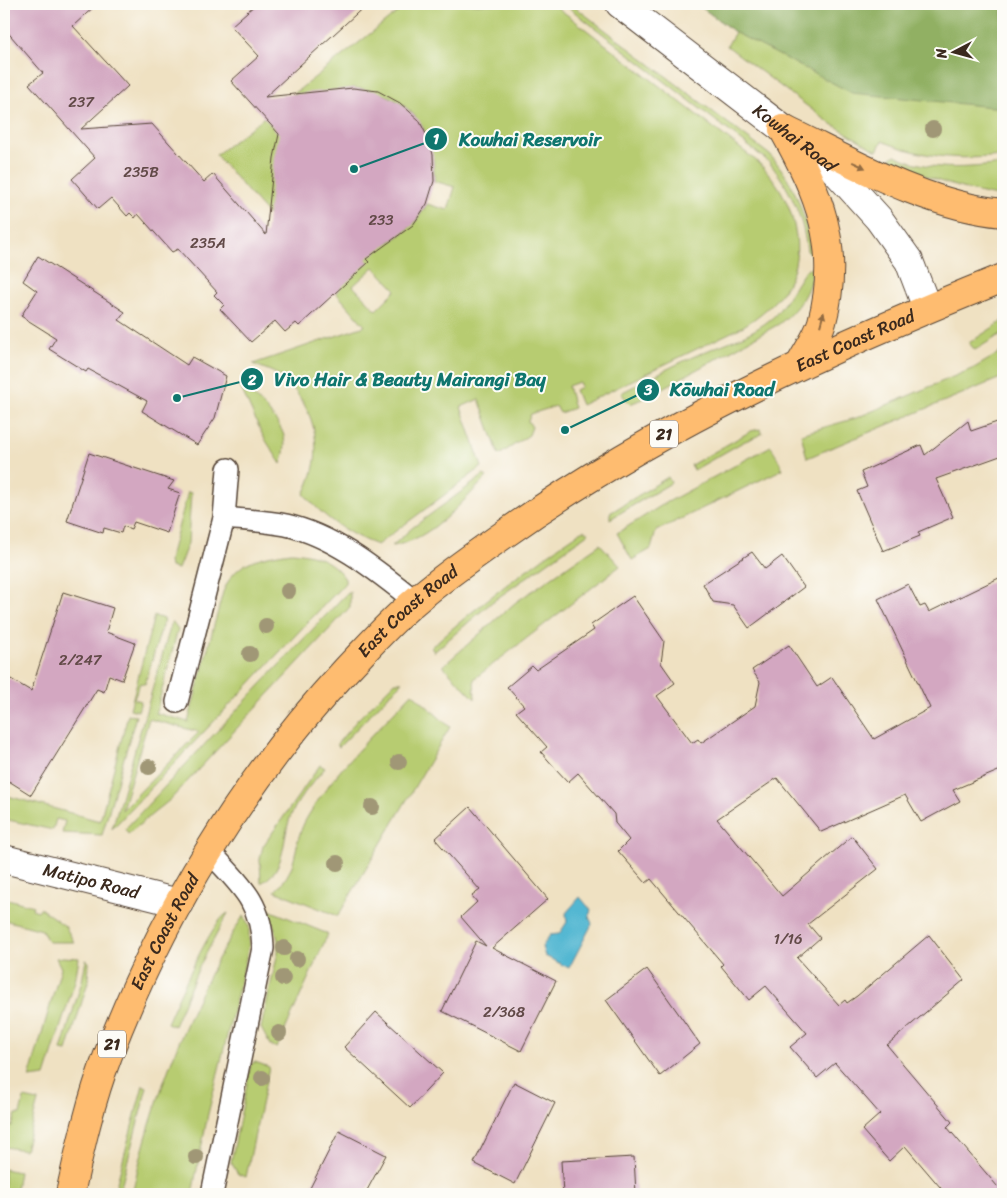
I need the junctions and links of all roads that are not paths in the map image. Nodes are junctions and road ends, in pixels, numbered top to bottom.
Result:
1 (620, 4) edge
2 (783, 130) junction
3 (1003, 213) edge
4 (1003, 278) edge
5 (927, 308) junction
6 (801, 363) junction
7 (228, 470) dead end
8 (224, 518) junction
9 (415, 601) junction
10 (177, 702) dead end
11 (210, 852) junction
12 (4, 858) edge
13 (179, 903) junction
14 (70, 1194) edge
15 (212, 1194) edge

1 - 2 street, Kowhai Road
2 -> 3 main road
2 - 5 street, Kowhai Road
6 -> 2 main road
4 - 5 main road, East Coast Road / 21
5 - 6 main road, East Coast Road / 21
6 - 9 main road, East Coast Road / 21
7 - 8 lane
8 - 9 lane
8 - 10 lane
9 - 11 main road, East Coast Road / 21
11 - 13 main road, East Coast Road / 21
11 - 15 lane
12 - 13 street, Matipo Road
13 - 14 main road, East Coast Road / 21

